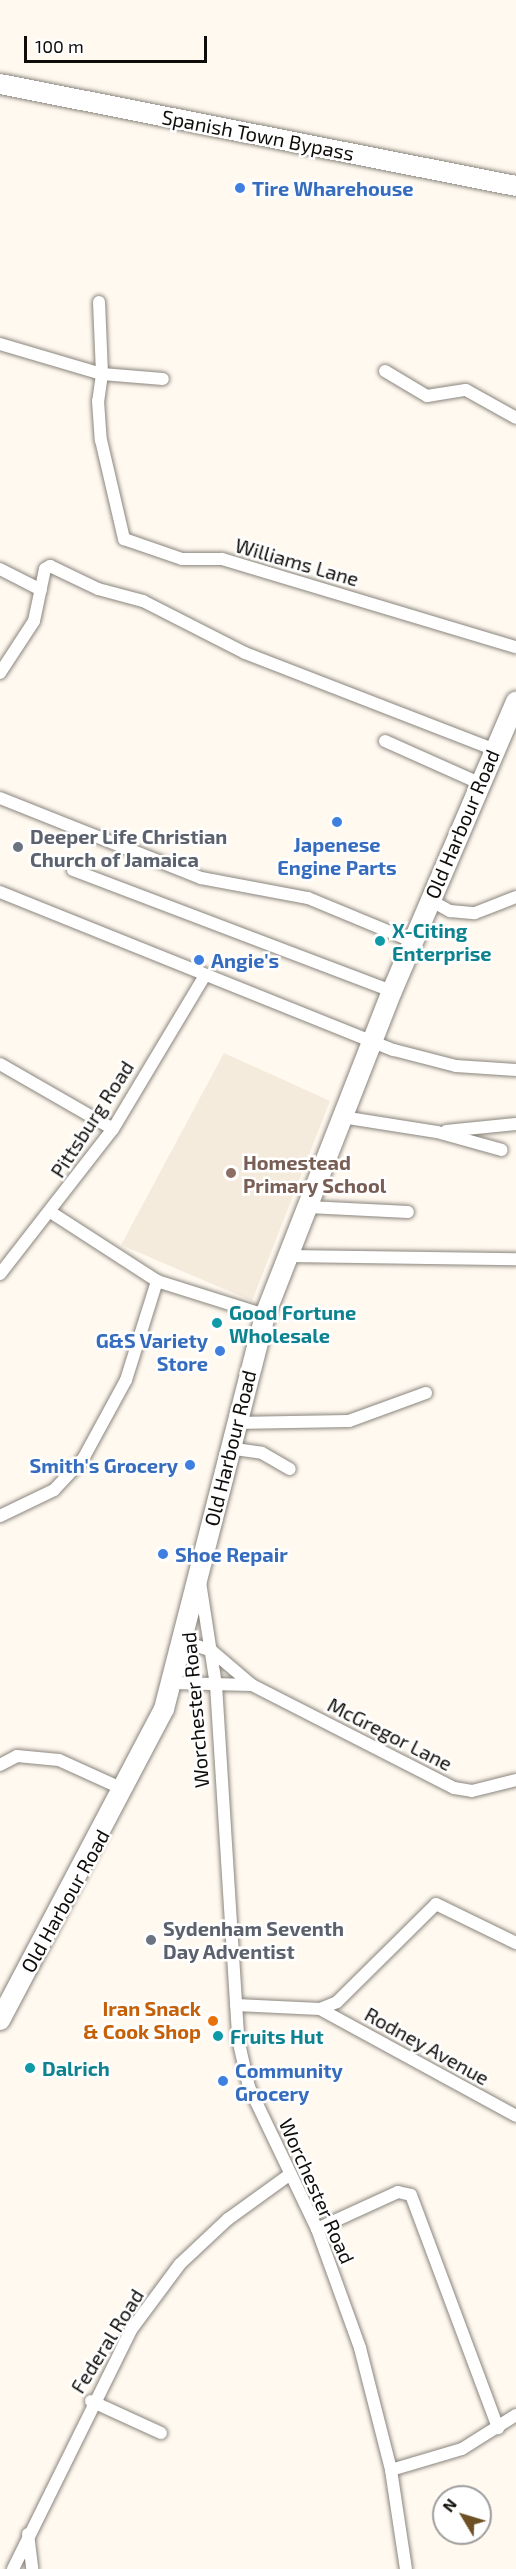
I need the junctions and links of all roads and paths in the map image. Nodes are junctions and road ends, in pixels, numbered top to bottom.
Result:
1 (0, 84) edge
2 (516, 186) edge
3 (99, 302) dead end
4 (0, 344) edge
5 (385, 371) dead end
6 (102, 374) junction
7 (163, 379) dead end
8 (516, 418) edge
9 (0, 569) edge
10 (41, 590) junction
11 (516, 647) edge
12 (0, 673) edge
13 (516, 701) edge
14 (385, 741) dead end
15 (492, 749) junction
16 (479, 783) junction
17 (0, 798) edge
18 (73, 870) dead end
19 (0, 892) edge
20 (516, 897) edge
21 (430, 900) junction
22 (412, 941) junction
23 (204, 977) junction
24 (392, 991) junction
25 (374, 1038) junction
26 (0, 1064) edge
27 (516, 1070) edge
28 (342, 1117) junction
29 (516, 1124) edge
30 (112, 1129) junction
31 (437, 1132) junction
32 (502, 1150) dead end
33 (308, 1208) junction
34 (408, 1212) dead end
35 (52, 1213) junction
36 (288, 1256) junction
37 (516, 1259) edge
38 (0, 1274) edge
39 (157, 1281) junction
40 (266, 1315) junction
41 (426, 1393) dead end
42 (234, 1424) junction
43 (228, 1448) junction
44 (290, 1469) dead end
45 (0, 1516) edge
46 (198, 1575) junction
47 (183, 1641) junction
48 (212, 1651) junction
49 (171, 1683) junction
50 (216, 1684) junction
51 (252, 1685) junction
52 (0, 1765) edge
53 (516, 1780) edge
54 (126, 1790) junction
55 (516, 1943) edge
56 (236, 2005) junction
57 (320, 2009) junction
58 (0, 2020) edge
59 (516, 2116) edge
60 (289, 2175) junction
61 (317, 2229) junction
62 (91, 2401) junction
63 (516, 2415) edge
64 (498, 2428) junction
65 (161, 2433) dead end
66 (391, 2470) junction
67 (28, 2534) junction
68 (13, 2569) edge
69 (32, 2569) edge
70 (406, 2569) edge

1 - 2 main road, Spanish Town Bypass
3 - 6 street
4 - 6 street
5 - 8 street
6 - 7 street
6 - 11 street, Williams Lane
9 - 10 street
10 - 12 street
10 - 15 street
13 - 15 main road, Old Harbour Road
14 - 16 street
15 - 16 main road, Old Harbour Road
16 - 21 main road, Old Harbour Road
17 - 22 street
18 - 24 street
19 - 23 street
20 - 21 street
21 - 22 main road, Old Harbour Road
22 - 24 main road, Old Harbour Road
23 - 25 street
23 - 30 street, Pittsburg Road
24 - 25 main road, Old Harbour Road
25 - 27 street
25 - 28 main road, Old Harbour Road
26 - 30 street
28 - 31 street
28 - 33 main road, Old Harbour Road
29 - 31 street
30 - 35 street, Pittsburg Road
31 - 32 street
33 - 34 street
33 - 36 main road, Old Harbour Road
35 - 38 street, Pittsburg Road
35 - 39 street
36 - 37 street
36 - 40 main road, Old Harbour Road
39 - 40 street
39 - 45 street
40 - 42 main road, Old Harbour Road
41 - 42 street
42 - 43 main road, Old Harbour Road
43 - 44 street
43 - 46 main road, Old Harbour Road
46 - 47 main road, Old Harbour Road
46 - 48 street, Worchester Road
47 - 48 street
47 - 49 main road, Old Harbour Road
48 - 50 street, Worchester Road
48 - 51 street, McGregor Lane
49 - 50 street, McGregor Lane
49 - 54 main road, Old Harbour Road
50 - 51 street, McGregor Lane
50 - 56 street, Worchester Road
51 - 53 street, McGregor Lane
52 - 54 street
54 - 58 main road, Old Harbour Road
55 - 57 street
56 - 57 street
56 - 60 street, Worchester Road
57 - 59 street, Rodney Avenue
60 - 61 street, Worchester Road
60 - 62 street, Federal Road
61 - 64 street
61 - 66 street, Worchester Road
62 - 65 street
62 - 67 street, Federal Road
63 - 64 street
64 - 66 street
66 - 70 street, Worchester Road
67 - 68 street, Federal Road
67 - 69 street

